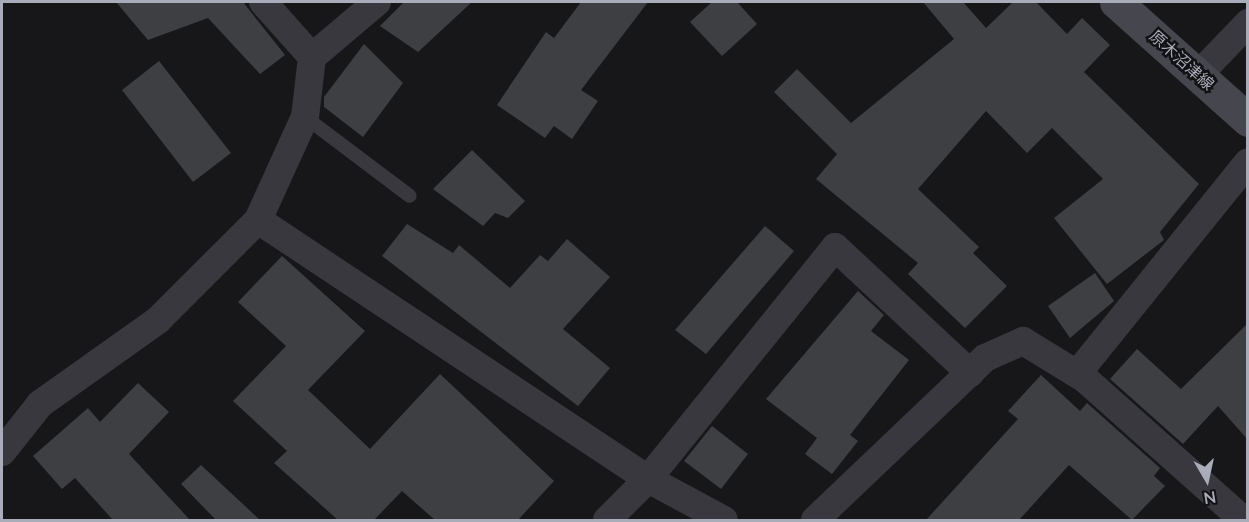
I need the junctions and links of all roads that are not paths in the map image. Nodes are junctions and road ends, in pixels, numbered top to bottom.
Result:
1 (263, 2) edge
2 (377, 2) edge
3 (1116, 2) edge
4 (1248, 23) edge
5 (312, 57) junction
6 (1199, 74) junction
7 (305, 117) junction
8 (1248, 120) edge
9 (1248, 162) edge
10 (410, 196) dead end
11 (258, 220) junction
12 (970, 373) junction
13 (1077, 374) junction
14 (2, 452) edge
15 (648, 479) junction
16 (607, 520) edge
17 (724, 520) edge
18 (815, 520) edge
19 (1243, 520) edge

1 - 5 street
2 - 5 street
3 - 6 main road, 原木沼津線
4 - 6 street
5 - 7 street
6 - 8 main road, 原木沼津線
7 - 10 lane
7 - 11 street
9 - 13 street
11 - 14 street
11 - 15 street
12 - 13 street
12 - 15 street
12 - 18 street
13 - 19 street
15 - 16 street
15 - 17 street

